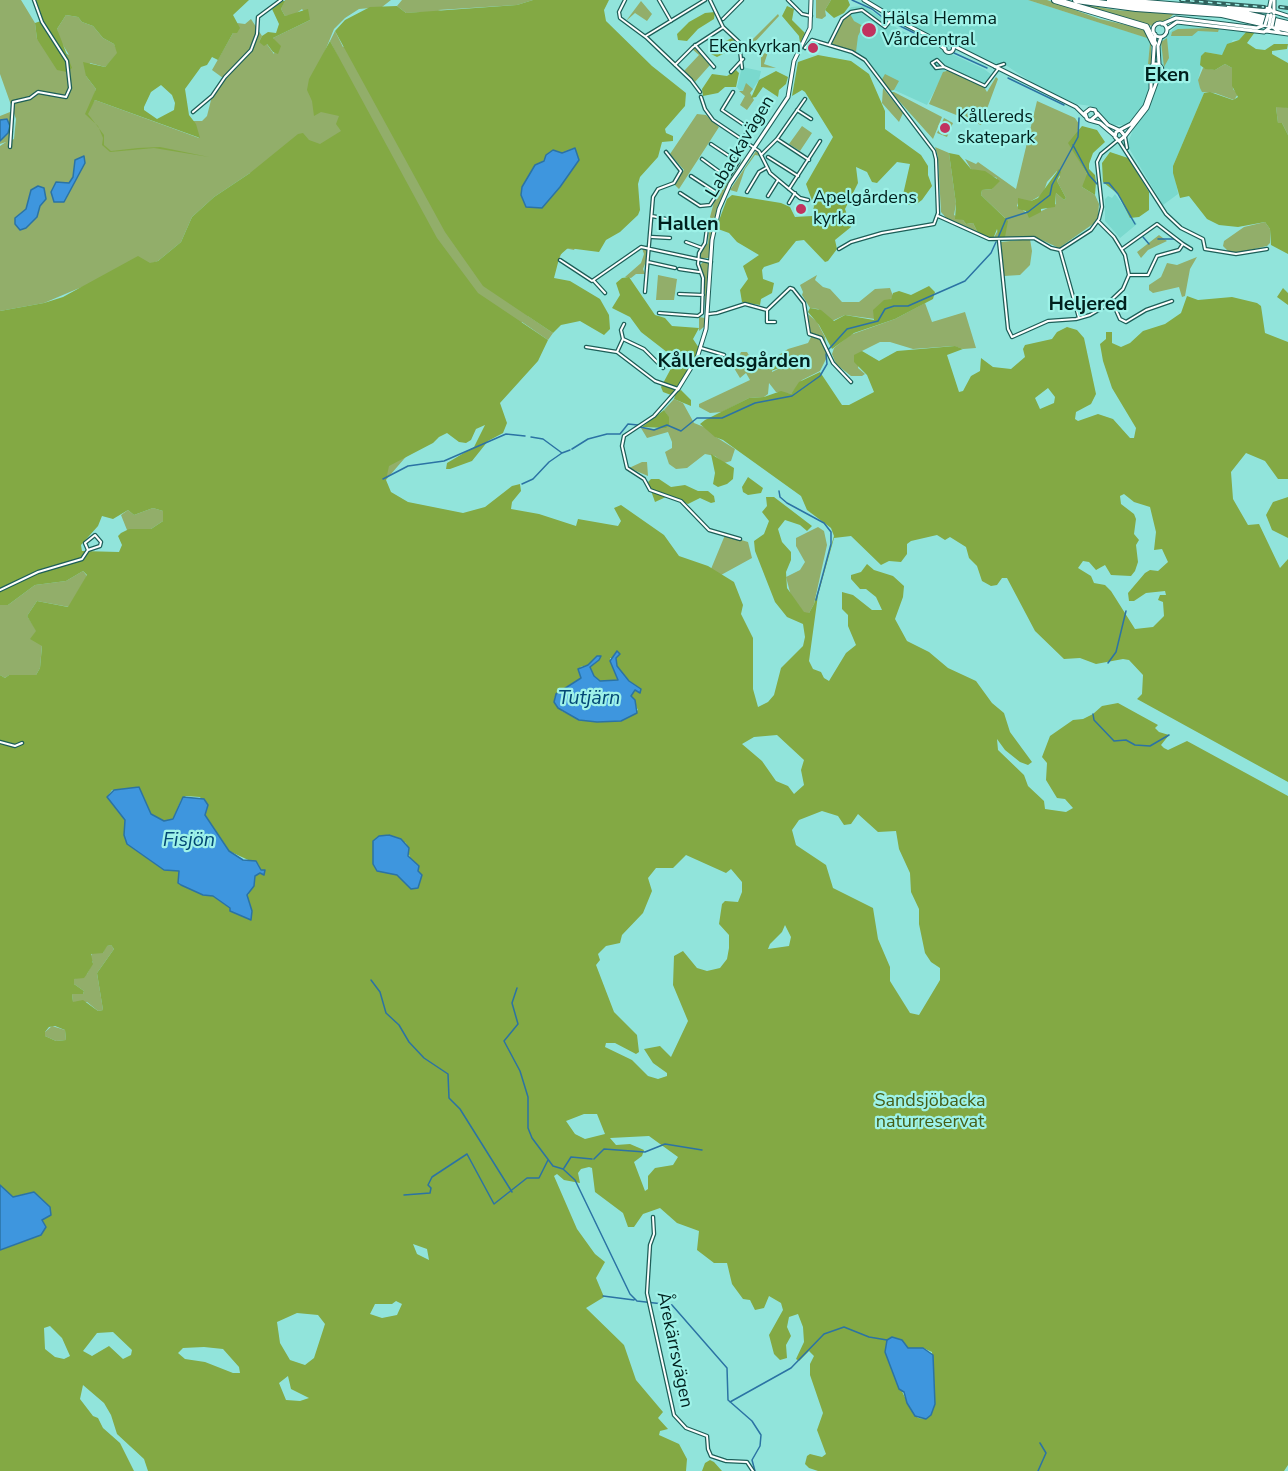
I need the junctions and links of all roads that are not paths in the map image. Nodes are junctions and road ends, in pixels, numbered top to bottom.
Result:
1 (34, 0) edge
2 (281, 0) edge
3 (625, 0) edge
4 (659, 0) edge
5 (705, 0) edge
6 (710, 0) edge
7 (742, 0) edge
8 (788, 0) edge
9 (811, 0) edge
10 (864, 0) edge
11 (1055, 0) edge
12 (1076, 0) edge
13 (1110, 0) edge
14 (1273, 1) edge
15 (1181, 6) junction
16 (1271, 14) junction
17 (889, 15) junction
18 (812, 16) junction
19 (1288, 16) edge
20 (895, 19) junction
21 (1113, 19) junction
22 (722, 20) junction
23 (671, 21) junction
24 (890, 21) junction
25 (1162, 24) junction
26 (1268, 25) junction
27 (1288, 26) edge
28 (723, 27) junction
29 (1167, 29) junction
30 (1260, 31) junction
31 (1154, 32) junction
32 (1266, 32) junction
33 (1279, 32) junction
34 (1288, 34) edge
35 (645, 37) junction
36 (930, 37) junction
37 (1161, 37) junction
38 (947, 43) junction
39 (1154, 43) junction
40 (695, 45) junction
41 (829, 45) junction
42 (954, 46) junction
43 (805, 48) dead end
44 (945, 48) junction
45 (951, 52) junction
46 (969, 55) junction
47 (743, 59) junction
48 (1004, 64) dead end
49 (675, 65) junction
50 (1153, 65) junction
51 (1160, 66) junction
52 (714, 67) dead end
53 (944, 67) dead end
54 (742, 68) dead end
55 (995, 68) junction
56 (731, 72) dead end
57 (1151, 74) junction
58 (1159, 75) junction
59 (733, 92) dead end
60 (699, 93) dead end
61 (701, 97) dead end
62 (805, 99) dead end
63 (767, 103) dead end
64 (1076, 107) junction
65 (1089, 109) junction
66 (797, 110) junction
67 (193, 112) dead end
68 (1096, 112) junction
69 (1085, 116) junction
70 (811, 119) dead end
71 (1091, 120) junction
72 (750, 129) junction
73 (1120, 130) junction
74 (1125, 137) junction
75 (1116, 138) junction
76 (777, 139) junction
77 (742, 140) junction
78 (820, 141) dead end
79 (711, 144) dead end
80 (10, 147) dead end
81 (754, 148) junction
82 (1128, 151) junction
83 (666, 152) dead end
84 (761, 154) junction
85 (768, 157) dead end
86 (702, 159) dead end
87 (809, 160) junction
88 (738, 162) junction
89 (766, 168) junction
90 (691, 176) dead end
91 (798, 176) junction
92 (728, 178) junction
93 (778, 180) junction
94 (789, 189) junction
95 (747, 192) dead end
96 (680, 193) dead end
97 (717, 193) junction
98 (795, 193) junction
99 (768, 196) dead end
100 (808, 200) dead end
101 (789, 202) dead end
102 (652, 216) junction
103 (938, 216) junction
104 (671, 220) dead end
105 (708, 221) dead end
106 (1098, 221) junction
107 (651, 237) junction
108 (670, 238) dead end
109 (999, 241) junction
110 (686, 242) dead end
111 (1183, 244) junction
112 (702, 248) junction
113 (651, 249) junction
114 (839, 249) dead end
115 (1122, 249) junction
116 (1191, 249) dead end
117 (1267, 249) dead end
118 (1060, 250) junction
119 (560, 260) dead end
120 (698, 260) junction
121 (648, 262) junction
122 (711, 262) junction
123 (700, 271) junction
124 (1129, 275) junction
125 (594, 281) junction
126 (645, 292) dead end
127 (605, 293) dead end
128 (680, 294) dead end
129 (703, 295) junction
130 (1112, 300) junction
131 (1172, 301) dead end
132 (767, 310) junction
133 (659, 313) dead end
134 (709, 314) junction
135 (1079, 318) junction
136 (775, 322) dead end
137 (624, 324) dead end
138 (623, 339) junction
139 (586, 347) dead end
140 (701, 348) junction
141 (617, 352) junction
142 (724, 355) dead end
143 (663, 368) dead end
144 (851, 382) dead end
145 (678, 389) junction
146 (740, 539) dead end
147 (88, 550) junction
148 (0, 590) edge
149 (0, 742) edge
150 (22, 743) dead end
151 (653, 1217) dead end
152 (753, 1471) edge

1 - 80 street
2 - 67 street
3 - 35 street
4 - 23 street
5 - 23 street
6 - 22 street
7 - 22 street
8 - 18 street
9 - 18 street, Labackavägen
10 - 17 street
11 - 21 highway
12 - 27 highway
13 - 15 highway
14 - 16 street
15 - 16 highway
15 - 27 highway
16 - 19 street
16 - 26 street, bridge
17 - 20 street
17 - 24 street
18 - 81 street, Labackavägen
20 - 24 street
20 - 36 street
21 - 31 highway
21 - 39 highway
22 - 28 street
23 - 35 street
24 - 41 street
25 - 26 street
25 - 29 street
25 - 31 street
26 - 30 street
26 - 32 street
26 - 33 street
28 - 40 street
28 - 47 street
29 - 30 street
29 - 37 street
30 - 32 street
31 - 37 street
31 - 39 street
32 - 33 street
33 - 34 street
35 - 49 street
36 - 38 street
36 - 44 street
37 - 51 street
38 - 42 street
38 - 44 street
39 - 50 street
40 - 49 street
40 - 52 street
41 - 43 street
41 - 103 street
42 - 45 street
42 - 46 street
44 - 45 street
45 - 46 street
46 - 55 street
47 - 54 street
47 - 56 street
48 - 55 street
49 - 60 street
50 - 51 street
50 - 57 street
51 - 58 street
53 - 55 street
55 - 64 street
57 - 58 street
57 - 73 street
58 - 74 street
59 - 72 street
61 - 77 street
62 - 66 street
63 - 72 street
64 - 65 street
64 - 69 street
65 - 68 street
65 - 69 street
66 - 70 street
66 - 76 street
68 - 71 street
68 - 73 street
69 - 71 street
71 - 75 street
72 - 77 street
73 - 74 street
73 - 75 street
74 - 75 street
74 - 82 street
75 - 82 street
75 - 106 street
76 - 84 street
76 - 87 street
77 - 81 street
77 - 88 street
78 - 87 street
79 - 88 street
81 - 84 street
81 - 122 street, Labackavägen
82 - 117 street
83 - 102 street
84 - 89 street
85 - 91 street
86 - 92 street
87 - 91 street
88 - 92 street
89 - 93 street
89 - 95 street
90 - 97 street
91 - 94 street
92 - 97 street
93 - 94 street
93 - 99 street
94 - 98 street
96 - 97 street
98 - 100 street
98 - 101 street
102 - 104 street
102 - 107 street
103 - 109 street
103 - 114 street
105 - 112 street
106 - 115 street
106 - 118 street
107 - 108 street
107 - 113 street
109 - 118 street
109 - 135 street
110 - 112 street
111 - 115 street
111 - 116 street
111 - 124 street
112 - 120 street
113 - 120 street
113 - 121 street
113 - 125 street
115 - 124 street
118 - 135 street
119 - 125 street
120 - 122 street
120 - 123 street
121 - 123 street
121 - 126 street
122 - 134 street, Labackavägen
123 - 129 street
124 - 130 street
125 - 127 street
128 - 129 street
129 - 133 street
130 - 131 street
130 - 135 street
132 - 134 street
132 - 136 street
132 - 144 street
134 - 140 street, Labackavägen
137 - 138 street
138 - 141 street
138 - 143 street
139 - 141 street
140 - 142 street
140 - 145 street, Labackavägen
141 - 145 street
145 - 146 street
147 - 147 street
147 - 148 street
149 - 150 street
151 - 152 street, Årekärrsvägen

